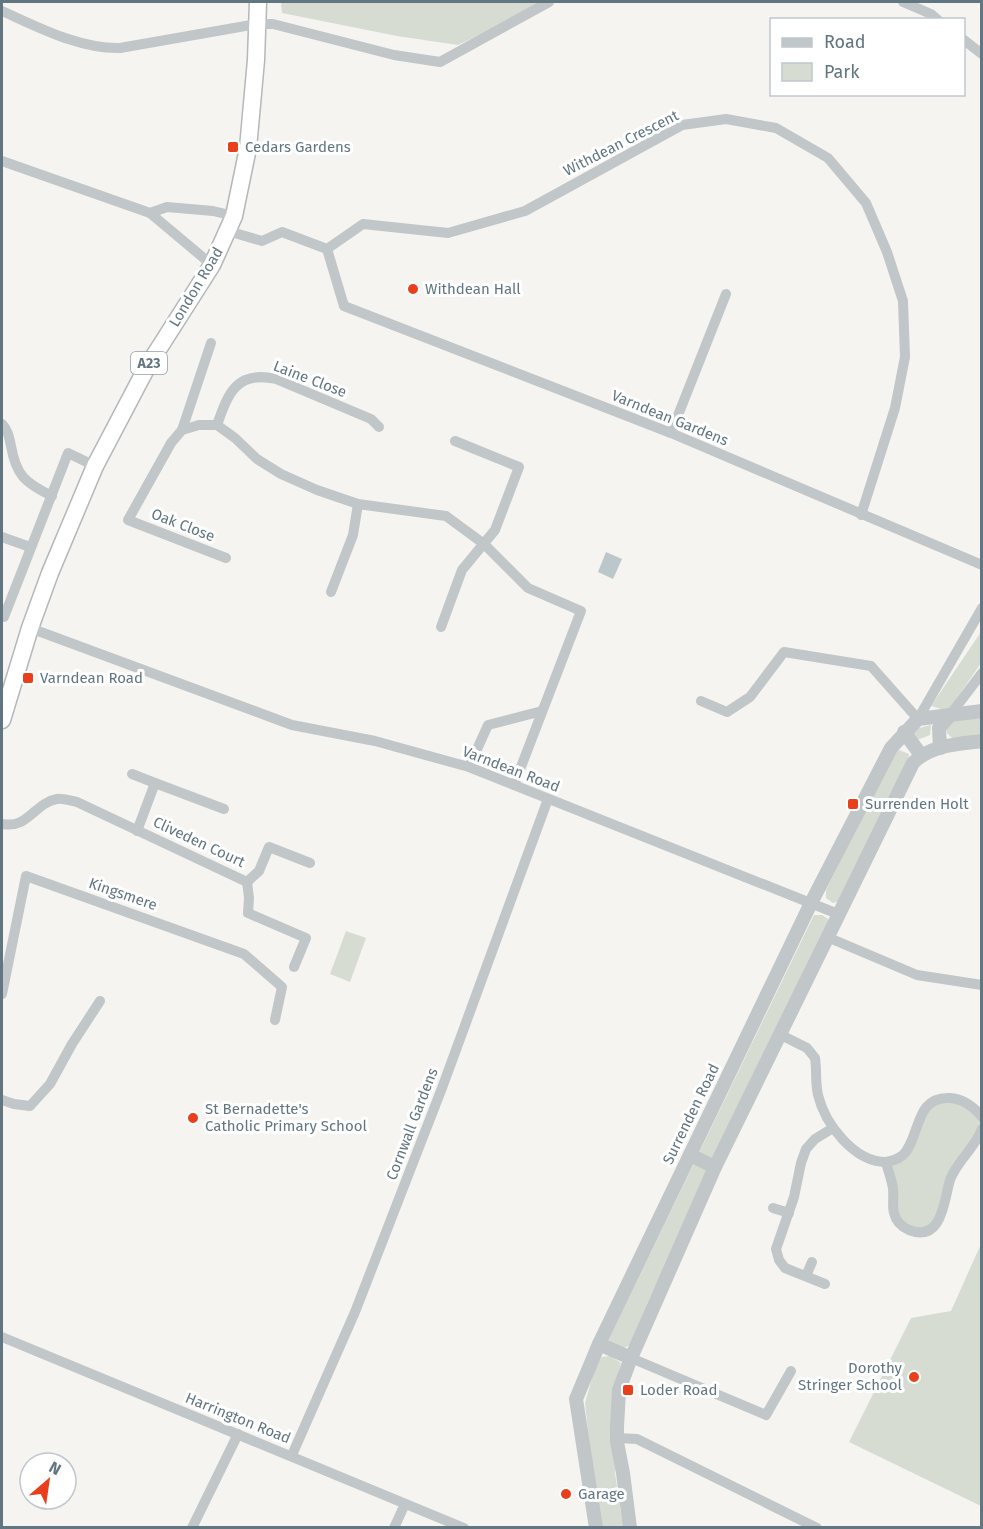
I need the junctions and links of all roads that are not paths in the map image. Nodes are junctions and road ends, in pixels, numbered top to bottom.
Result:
1 (258, 2) edge
2 (549, 2) edge
3 (903, 2) edge
4 (2, 11) edge
5 (936, 18) edge
6 (257, 24) junction
7 (965, 42) edge
8 (981, 54) edge
9 (2, 161) edge
10 (150, 213) junction
11 (231, 224) junction
12 (327, 249) junction
13 (212, 264) junction
14 (726, 294) dead end
15 (211, 343) dead end
16 (2, 424) edge
17 (217, 425) junction
18 (379, 427) dead end
19 (182, 430) junction
20 (671, 433) junction
21 (454, 441) dead end
22 (95, 466) junction
23 (52, 496) junction
24 (358, 504) junction
25 (861, 515) junction
26 (2, 537) edge
27 (484, 544) junction
28 (30, 547) junction
29 (226, 558) dead end
30 (981, 565) edge
31 (331, 592) dead end
32 (981, 608) edge
33 (4, 617) dead end
34 (441, 627) dead end
35 (30, 628) junction
36 (981, 673) edge
37 (701, 701) dead end
38 (542, 711) junction
39 (981, 711) edge
40 (950, 715) junction
41 (918, 719) junction
42 (2, 720) edge
43 (904, 732) junction
44 (981, 741) edge
45 (940, 748) junction
46 (921, 755) junction
47 (469, 767) junction
48 (132, 774) dead end
49 (155, 783) junction
50 (514, 785) junction
51 (548, 799) junction
52 (224, 809) dead end
53 (2, 824) edge
54 (137, 831) junction
55 (310, 863) dead end
56 (247, 882) junction
57 (811, 903) junction
58 (838, 914) junction
59 (827, 937) junction
60 (294, 967) dead end
61 (981, 985) edge
62 (2, 994) edge
63 (100, 1001) dead end
64 (275, 1020) dead end
65 (781, 1035) junction
66 (2, 1100) edge
67 (981, 1117) edge
68 (833, 1128) junction
69 (981, 1129) edge
70 (690, 1155) junction
71 (886, 1162) junction
72 (715, 1167) junction
73 (773, 1208) dead end
74 (789, 1213) junction
75 (812, 1262) dead end
76 (806, 1276) junction
77 (825, 1284) dead end
78 (2, 1337) edge
79 (599, 1344) junction
80 (631, 1358) junction
81 (791, 1371) dead end
82 (238, 1434) junction
83 (617, 1438) junction
84 (292, 1455) junction
85 (405, 1504) junction
86 (192, 1527) edge
87 (394, 1527) edge
88 (464, 1527) edge
89 (596, 1527) edge
90 (630, 1527) edge
91 (817, 1527) edge

1 - 6 highway, London Road / A23
2 - 6 street
3 - 5 street
4 - 6 street
6 - 11 highway, London Road / A23
7 - 8 street
9 - 10 street
10 - 11 street
10 - 13 street
11 - 12 street
11 - 13 highway, London Road / A23
12 - 20 street, Varndean Gardens
12 - 25 street, Withdean Crescent
13 - 22 highway, London Road / A23
14 - 20 street
15 - 19 street
16 - 23 street
17 - 18 street, Laine Close
17 - 19 street
17 - 24 street
19 - 29 street, Oak Close
20 - 25 street, Varndean Gardens
21 - 27 street
22 - 23 street
22 - 35 highway, London Road / A23
23 - 28 street
24 - 27 street
24 - 31 street
25 - 30 street, Varndean Gardens
26 - 28 street
27 - 34 street
27 - 38 street
28 - 33 street
32 - 41 street
35 - 42 highway, London Road / A23
35 - 47 street, Varndean Road
36 - 40 street
37 - 41 street
38 - 47 street
38 - 50 street
39 - 40 street
40 - 41 street
40 - 45 street
41 - 43 street, Surrenden Road
43 - 46 street
43 - 57 street, Surrenden Road
44 - 45 street
45 - 46 street
46 - 58 street
47 - 50 street, Varndean Road
48 - 49 street
49 - 52 street
49 - 54 street, Cliveden Court
50 - 51 street, Varndean Road
51 - 57 street, Varndean Road
51 - 84 street, Cornwall Gardens
53 - 54 street, Cliveden Court
54 - 56 street, Cliveden Court
55 - 56 street, Cliveden Court
56 - 60 street, Cliveden Court
57 - 58 street, Varndean Road
57 - 70 street, Surrenden Road
58 - 59 street
59 - 61 street
59 - 65 street
62 - 64 street, Kingsmere
63 - 66 street
65 - 68 street
65 - 72 street
67 - 71 street
68 - 71 street
68 - 74 street
69 - 71 street
70 - 72 street
70 - 79 street, Surrenden Road
72 - 80 street
73 - 74 street
74 - 76 street
75 - 76 street
76 - 77 street
78 - 82 street, Harrington Road
79 - 80 street
79 - 89 street, Surrenden Road
80 - 81 street
80 - 83 street
82 - 84 street, Harrington Road
82 - 86 street
83 - 90 street
83 - 91 street
84 - 85 street, Harrington Road
85 - 87 street
85 - 88 street, Harrington Road

